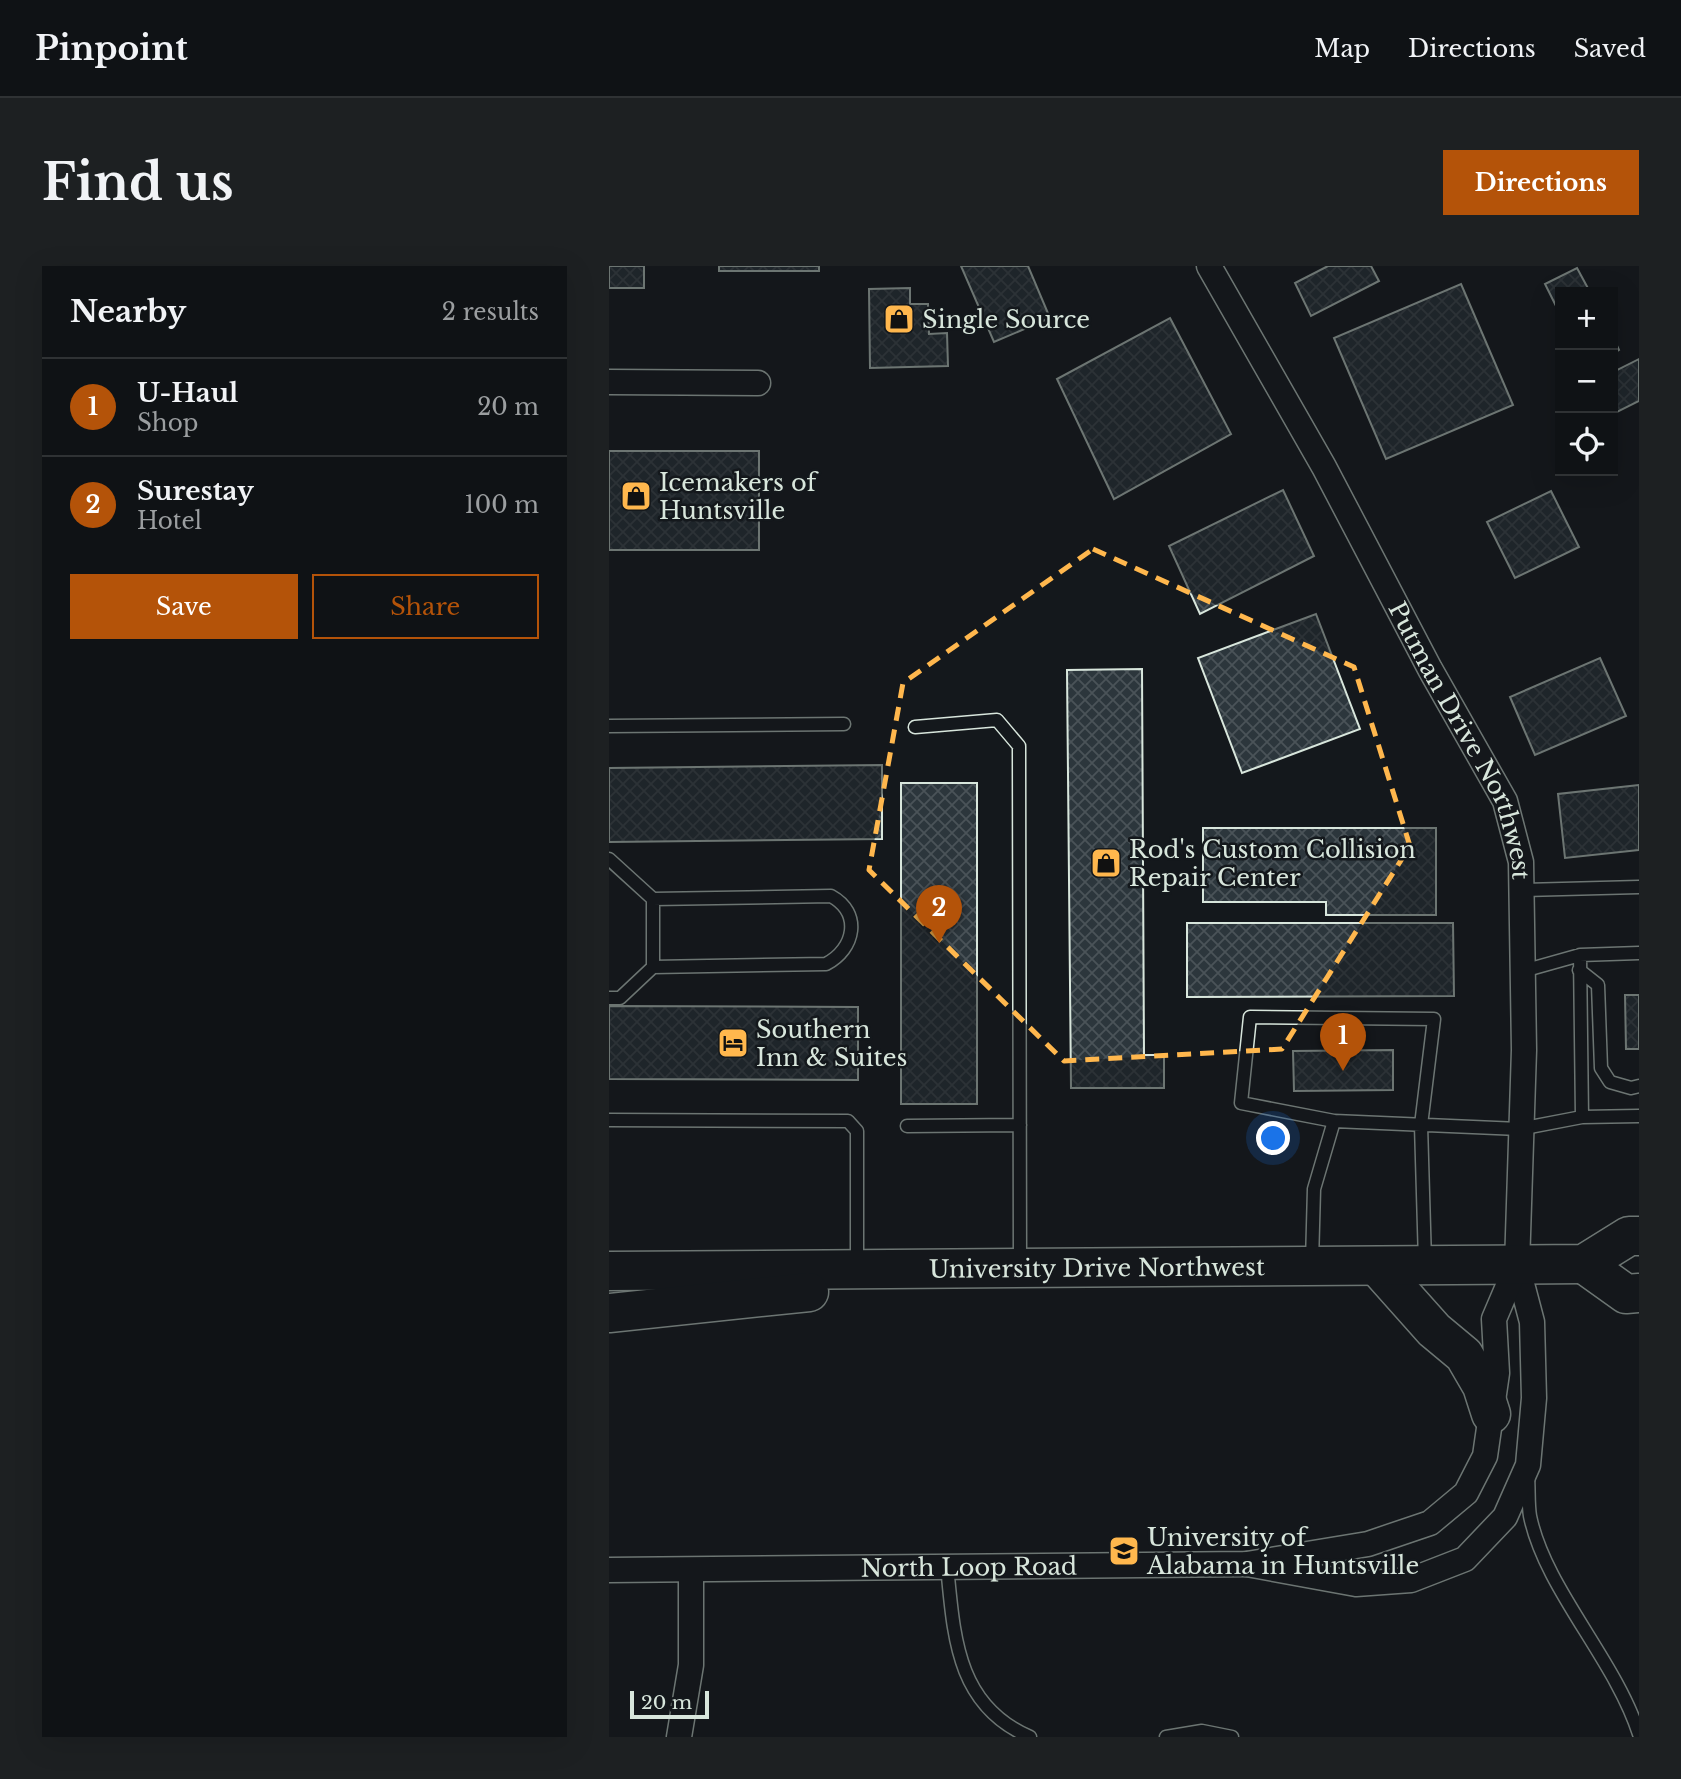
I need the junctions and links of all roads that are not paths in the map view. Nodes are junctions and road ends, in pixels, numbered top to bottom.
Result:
1 (1209, 266) edge
2 (609, 382) edge
3 (758, 383) dead end
4 (844, 724) dead end
5 (609, 726) edge
6 (915, 727) dead end
7 (609, 859) edge
8 (1639, 887) edge
9 (1521, 890) junction
10 (653, 899) junction
11 (1639, 953) edge
12 (1580, 955) junction
13 (653, 967) junction
14 (1579, 970) junction
15 (1523, 971) junction
16 (609, 998) edge
17 (1639, 1086) edge
18 (1639, 1116) edge
19 (1582, 1118) junction
20 (609, 1120) edge
21 (1335, 1121) junction
22 (1020, 1125) junction
23 (1421, 1125) junction
24 (907, 1126) dead end
25 (1519, 1129) junction
26 (1639, 1236) edge
27 (1584, 1264) junction
28 (1425, 1265) junction
29 (1517, 1265) junction
30 (1312, 1266) junction
31 (1377, 1266) junction
32 (1037, 1269) junction
33 (857, 1270) junction
34 (609, 1271) edge
35 (1639, 1293) edge
36 (609, 1313) edge
37 (1491, 1414) junction
38 (1528, 1465) junction
39 (1247, 1564) junction
40 (947, 1566) junction
41 (609, 1570) edge
42 (691, 1570) junction
43 (1639, 1734) edge
44 (679, 1737) edge
45 (1030, 1737) edge
46 (1166, 1737) edge
47 (1232, 1737) edge

1 - 9 street, Putman Drive Northwest
2 - 3 street
4 - 5 lane
6 - 22 lane
7 - 10 lane
8 - 9 lane
9 - 15 street, Putman Drive Northwest
10 - 13 lane
10 - 13 lane
11 - 12 lane
12 - 14 lane
12 - 15 lane
13 - 16 lane
14 - 17 lane
14 - 19 lane
15 - 25 street, Putman Drive Northwest
18 - 19 lane
19 - 25 lane
20 - 33 lane
21 - 23 lane
21 - 23 lane
21 - 30 lane
22 - 24 lane
22 - 32 lane
23 - 25 lane
23 - 28 lane
25 - 29 street, Putman Drive Northwest
26 - 27 highway
27 - 29 highway, University Drive Northwest
27 - 35 highway
28 - 29 highway, University Drive Northwest
28 - 31 highway, University Drive Northwest
29 - 37 street, North Loop Road
29 - 38 street, North Loop Road
30 - 31 highway, University Drive Northwest
30 - 32 highway, University Drive Northwest
31 - 37 highway
32 - 33 highway, University Drive Northwest
32 - 36 highway
33 - 34 highway, University Drive Northwest
37 - 39 street, North Loop Road
38 - 39 street, North Loop Road
38 - 43 lane
39 - 40 street, North Loop Road
40 - 42 street, North Loop Road
40 - 45 lane
41 - 42 street, North Loop Road
42 - 44 street
46 - 47 lane

